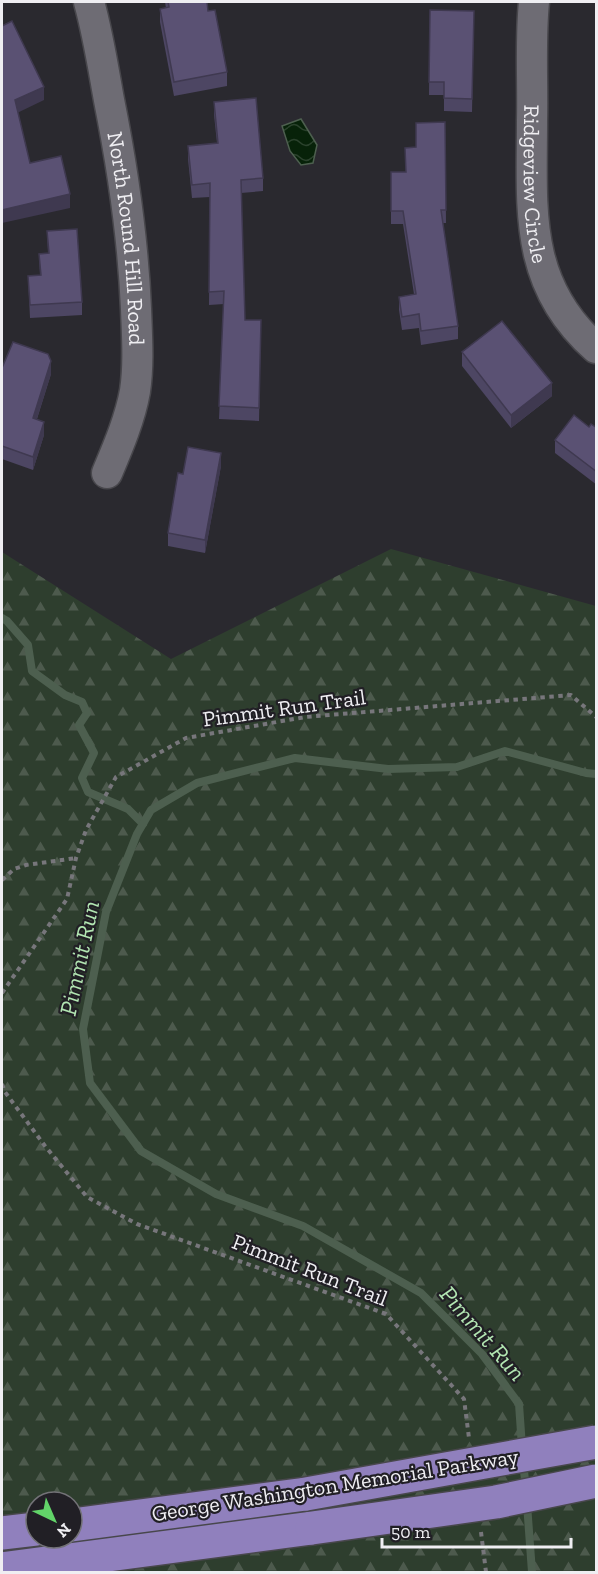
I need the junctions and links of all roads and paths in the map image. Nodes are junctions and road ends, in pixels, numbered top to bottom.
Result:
1 (90, 2) edge
2 (534, 2) edge
3 (597, 348) edge
4 (107, 473) dead end
5 (597, 717) edge
6 (76, 858) junction
7 (2, 880) edge
8 (2, 993) edge
9 (2, 1084) edge
10 (597, 1442) edge
11 (470, 1445) dead end
12 (597, 1481) edge
13 (84, 1523) edge
14 (480, 1526) dead end
15 (24, 1530) edge
16 (2, 1533) edge
17 (2, 1569) edge
18 (486, 1572) edge

1 - 4 street, North Round Hill Road
2 - 3 street, Ridgeview Circle
5 - 6 path, Pimmit Run Trail
6 - 7 path
6 - 8 path, Pimmit Run Trail
9 - 11 path, Pimmit Run Trail
10 - 13 highway, George Washington Memorial Parkway, bridge
12 - 17 highway, George Washington Memorial Parkway, bridge
14 - 18 path
15 - 16 highway

